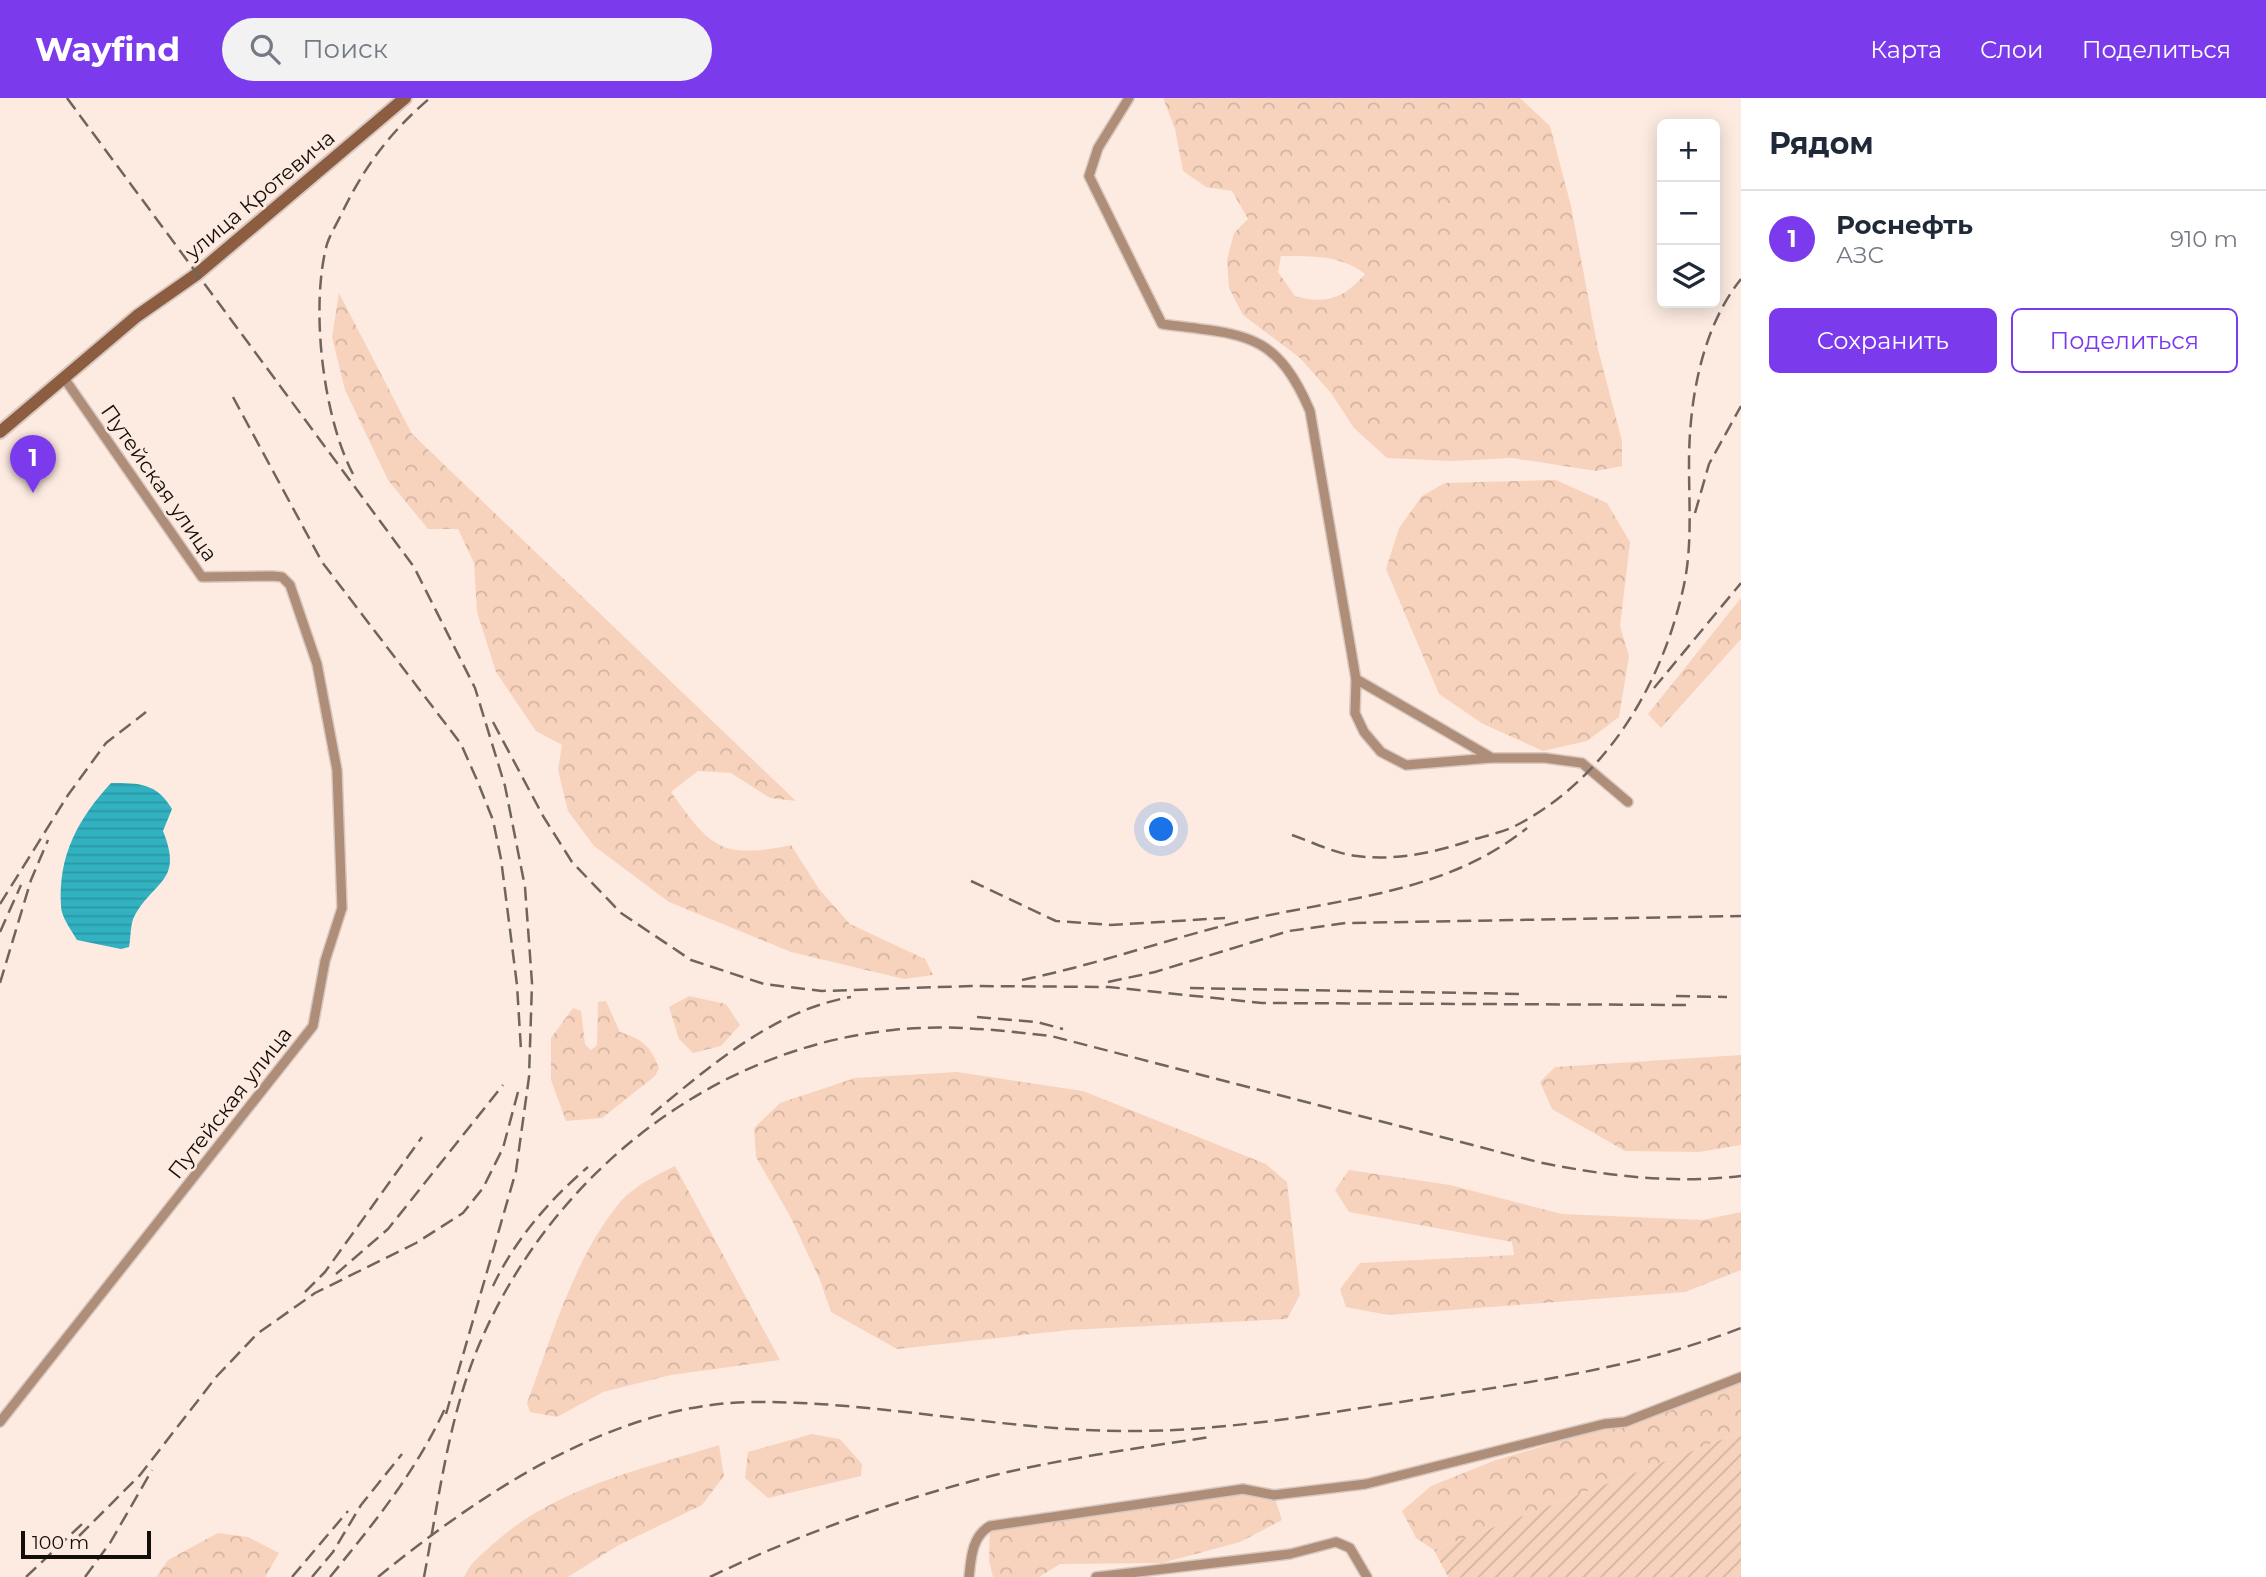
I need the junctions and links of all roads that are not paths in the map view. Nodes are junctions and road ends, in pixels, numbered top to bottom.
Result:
1 (405, 98) edge
2 (1129, 98) edge
3 (64, 378) junction
4 (0, 432) edge
5 (1356, 679) junction
6 (1492, 758) junction
7 (1628, 802) dead end
8 (1741, 1377) edge
9 (0, 1422) edge
10 (969, 1577) edge
11 (1096, 1577) edge
12 (1367, 1577) edge

1 - 3 street, улица Кротевича
2 - 5 street
3 - 4 street, улица Кротевича
3 - 9 street, Путейская улица
5 - 6 street
5 - 6 street
6 - 7 street
8 - 10 street
11 - 12 street

